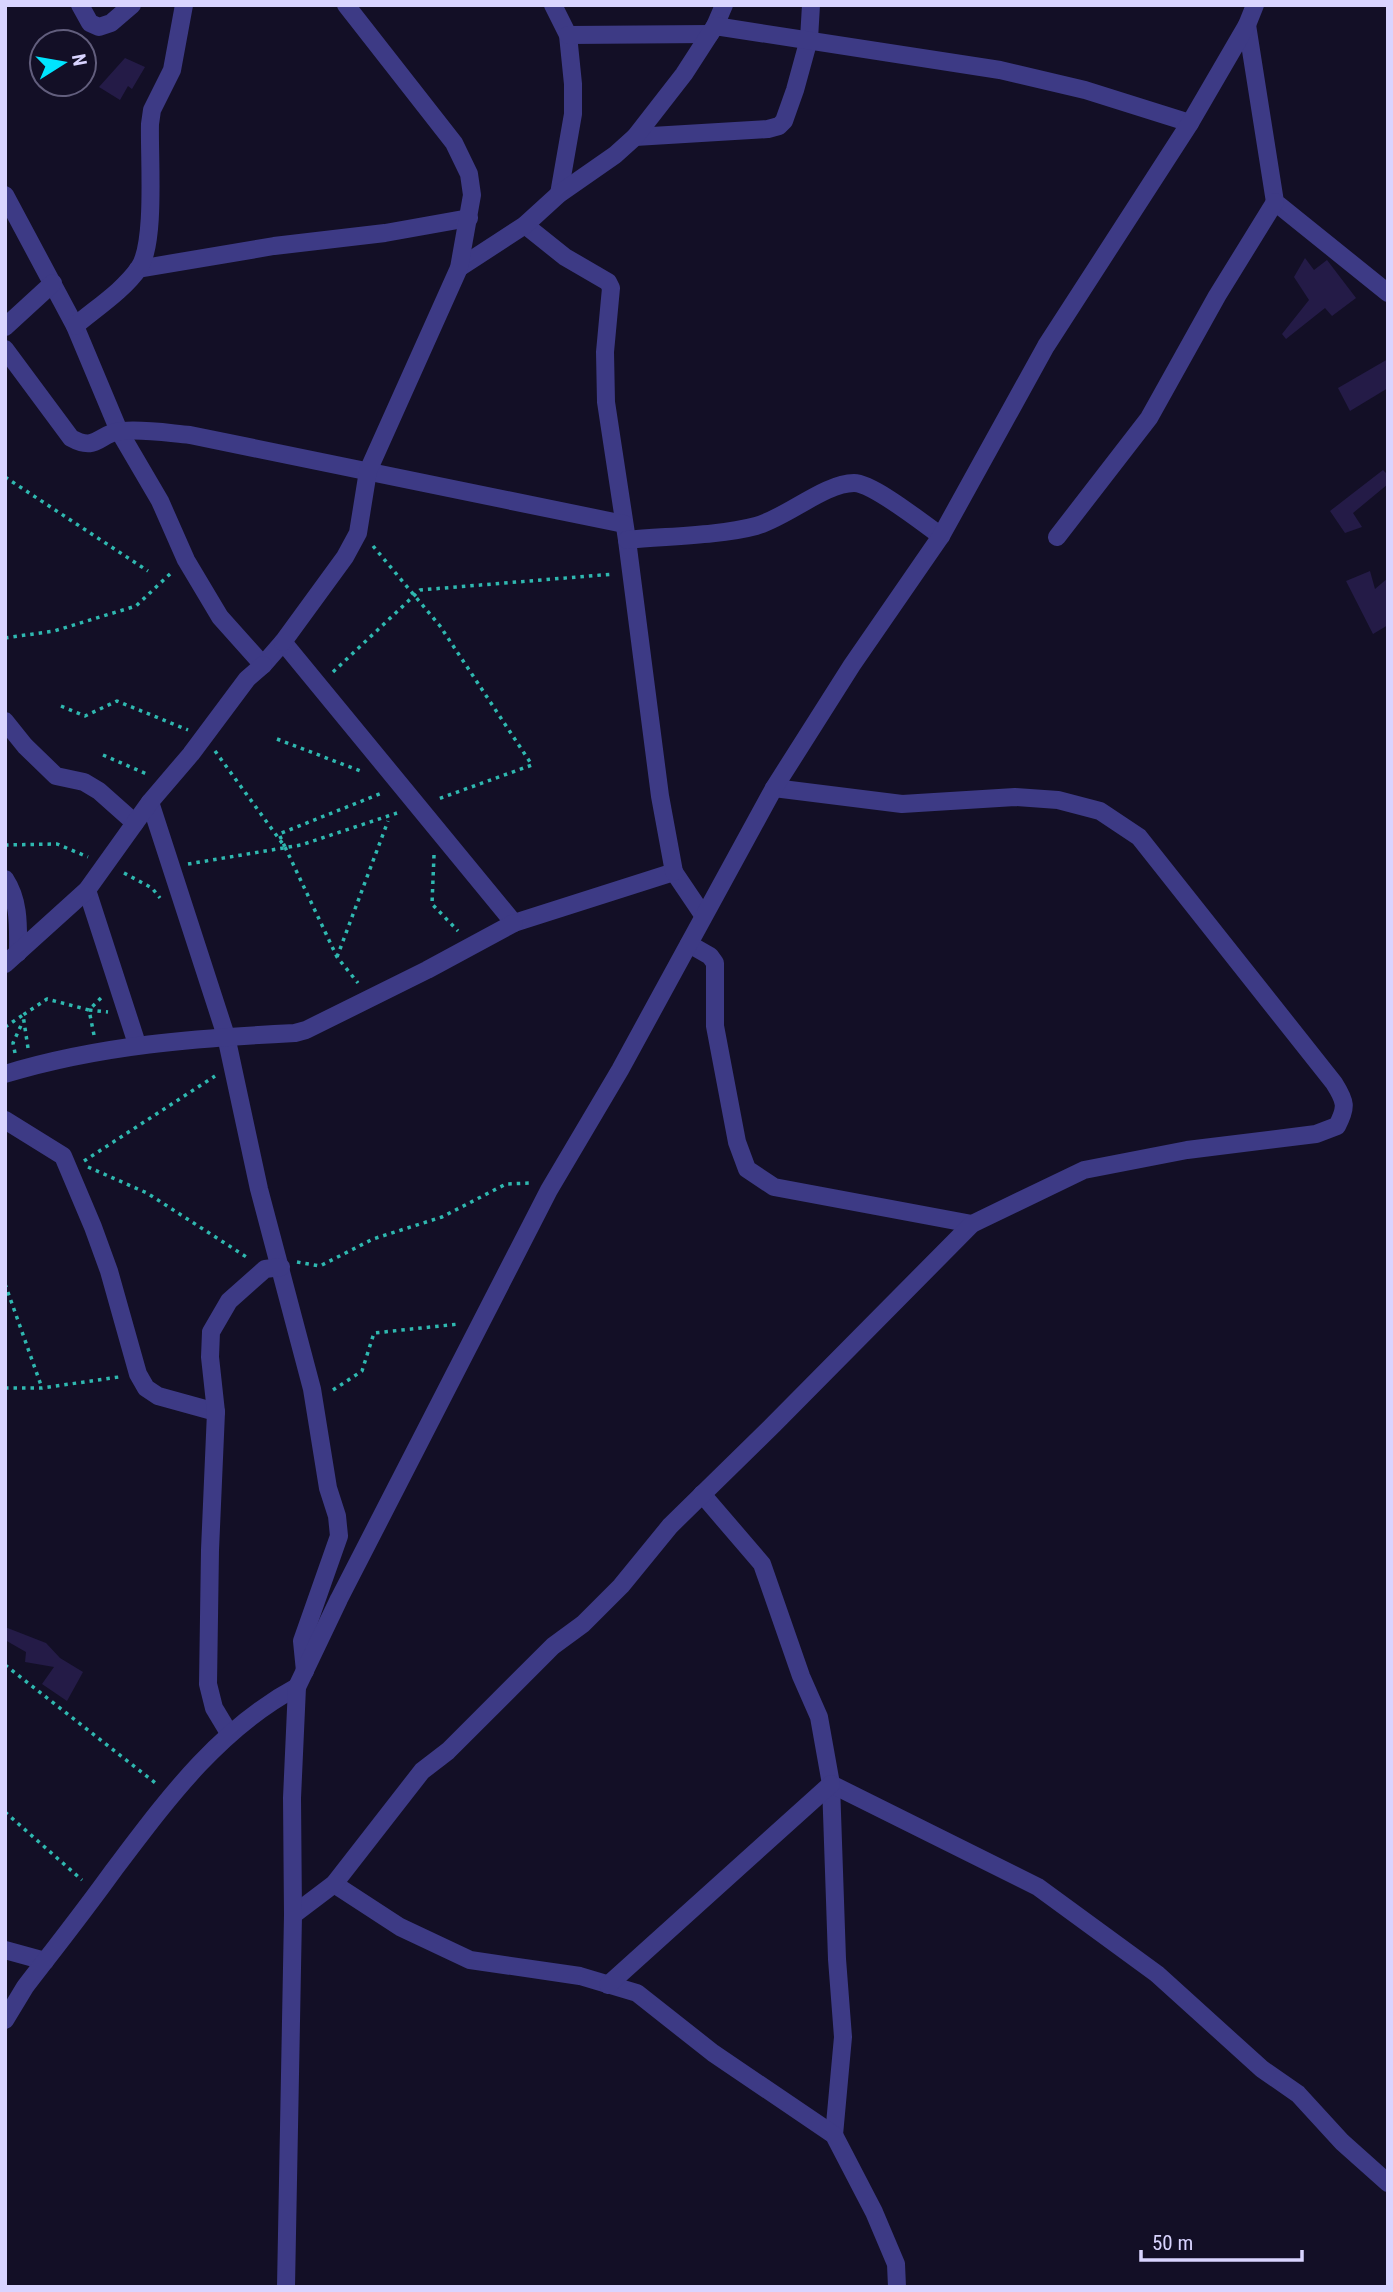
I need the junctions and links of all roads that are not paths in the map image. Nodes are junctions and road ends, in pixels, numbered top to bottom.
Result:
1 (80, 5) edge
2 (132, 5) edge
3 (184, 5) edge
4 (346, 5) edge
5 (554, 5) edge
6 (724, 5) edge
7 (811, 5) edge
8 (1255, 5) edge
9 (1247, 25) junction
10 (712, 30) junction
11 (568, 35) junction
12 (809, 38) junction
13 (1190, 123) junction
14 (635, 137) junction
15 (559, 194) junction
16 (5, 195) edge
17 (1275, 202) junction
18 (469, 218) junction
19 (525, 225) junction
20 (459, 268) junction
21 (138, 269) junction
22 (53, 284) junction
23 (1388, 293) edge
24 (75, 326) junction
25 (5, 327) edge
26 (5, 349) edge
27 (119, 431) junction
28 (368, 471) junction
29 (626, 532) junction
30 (941, 536) junction
31 (1057, 537) dead end
32 (283, 642) junction
33 (264, 665) junction
34 (5, 721) edge
35 (774, 788) junction
36 (150, 802) junction
37 (135, 823) junction
38 (674, 872) junction
39 (5, 880) edge
40 (87, 890) junction
41 (704, 915) junction
42 (514, 923) junction
43 (689, 944) junction
44 (12, 959) edge
45 (226, 1036) junction
46 (136, 1044) junction
47 (5, 1074) edge
48 (5, 1121) edge
49 (972, 1224) junction
50 (280, 1266) junction
51 (216, 1412) junction
52 (702, 1494) junction
53 (301, 1679) junction
54 (229, 1733) junction
55 (831, 1784) junction
56 (334, 1884) junction
57 (293, 1915) junction
58 (5, 1951) edge
59 (45, 1961) junction
60 (608, 1985) junction
61 (25, 1987) junction
62 (5, 1990) edge
63 (5, 2020) edge
64 (834, 2135) junction
65 (1388, 2183) edge
66 (286, 2287) edge
67 (897, 2287) edge

1 - 2 street
3 - 21 street
4 - 18 street
5 - 11 street
6 - 10 street
7 - 12 street
8 - 9 street
9 - 13 street
9 - 17 street
10 - 11 street
10 - 12 street
10 - 14 street
11 - 15 street
12 - 13 street
12 - 14 street
13 - 30 street
14 - 15 street
15 - 19 street
16 - 22 street
17 - 23 street
17 - 31 street
18 - 20 street
18 - 21 street
19 - 20 street
19 - 29 street
20 - 28 street
21 - 24 street
22 - 24 street
22 - 25 street
24 - 27 street
26 - 27 street
27 - 28 street
27 - 33 street
28 - 29 street
28 - 32 street
29 - 30 street
29 - 38 street
30 - 35 street
32 - 33 street
32 - 42 street
33 - 36 street
34 - 37 street
35 - 41 street
35 - 49 street
36 - 37 street
36 - 45 street
37 - 40 street
38 - 41 street
38 - 42 street
39 - 44 street
40 - 44 street
40 - 46 street
41 - 43 street
42 - 45 street
43 - 49 street
43 - 53 street
45 - 46 street
45 - 50 street
46 - 47 street
48 - 51 street
49 - 52 street
50 - 51 street
50 - 53 street
51 - 54 street
52 - 55 street
52 - 56 street
53 - 54 street
53 - 57 street
54 - 59 street
55 - 60 street
55 - 64 street
55 - 65 street
56 - 57 street
56 - 60 street
57 - 66 street
58 - 59 street
59 - 61 street
60 - 64 street
61 - 62 street
61 - 63 street
64 - 67 street

